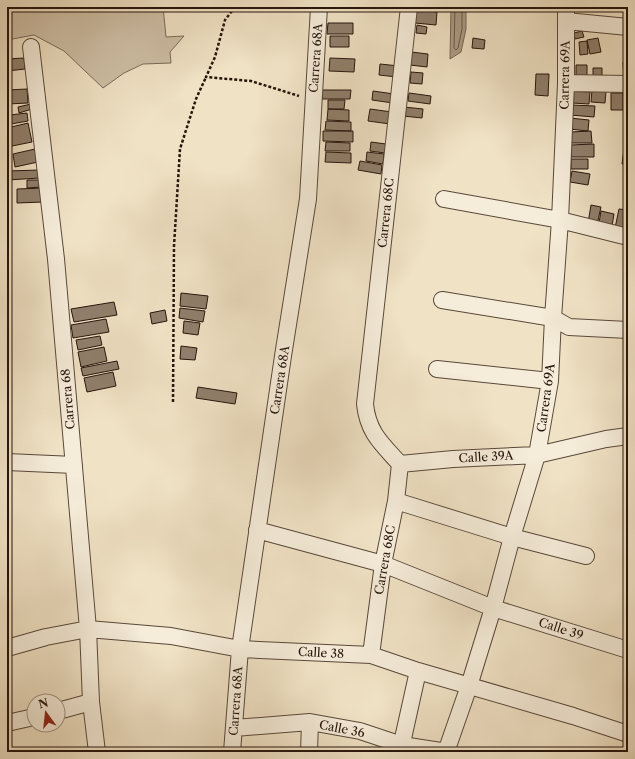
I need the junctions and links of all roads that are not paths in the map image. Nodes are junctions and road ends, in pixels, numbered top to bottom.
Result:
1 (319, 7) edge
2 (409, 7) edge
3 (566, 14) edge
4 (628, 27) edge
5 (31, 46) dead end
6 (566, 83) junction
7 (628, 84) edge
8 (444, 199) dead end
9 (560, 220) junction
10 (628, 237) edge
11 (442, 300) dead end
12 (553, 318) junction
13 (628, 330) edge
14 (437, 369) dead end
15 (550, 381) junction
16 (628, 436) edge
17 (537, 455) junction
18 (7, 462) edge
19 (400, 464) junction
20 (74, 465) junction
21 (396, 500) junction
22 (257, 530) junction
23 (512, 537) junction
24 (586, 556) dead end
25 (383, 564) junction
26 (493, 608) junction
27 (88, 630) junction
28 (7, 648) edge
29 (240, 649) junction
30 (628, 650) edge
31 (371, 655) junction
32 (418, 671) junction
33 (469, 686) junction
34 (92, 702) junction
35 (66, 708) edge
36 (26, 719) edge
37 (310, 722) junction
38 (7, 723) edge
39 (235, 728) junction
40 (628, 734) edge
41 (401, 748) edge
42 (97, 752) edge
43 (232, 752) edge
44 (309, 752) edge
45 (446, 752) edge

1 - 22 street, Carrera 68A
2 - 19 street, Carrera 68C
3 - 4 street
3 - 6 street, Carrera 69A
5 - 20 street, Carrera 68
6 - 7 street
6 - 9 street, Carrera 69A
8 - 9 street
9 - 10 street
9 - 12 street, Carrera 69A
11 - 12 street
12 - 13 street
12 - 15 street, Carrera 69A
14 - 15 street
15 - 17 street, Carrera 69A
16 - 17 street, Calle 39A
17 - 19 street, Calle 39A
17 - 23 street, Carrera 69A
18 - 20 street
19 - 21 street, Carrera 68C
20 - 27 street, Carrera 68
21 - 23 street
21 - 25 street, Carrera 68C
22 - 25 street, Calle 39
22 - 29 street, Carrera 68A
23 - 24 street
23 - 26 street, Carrera 69A
25 - 26 street, Calle 39
25 - 31 street, Carrera 68C
26 - 30 street, Calle 39
26 - 33 street, Carrera 69A
27 - 28 street, Calle 38
27 - 29 street, Calle 38
27 - 34 street, Carrera 68
29 - 31 street, Calle 38
29 - 39 street, Carrera 68A
31 - 32 street, Calle 38
32 - 33 street, Calle 38
32 - 41 street
33 - 40 street, Calle 38
33 - 45 street, Carrera 69A
34 - 35 street
34 - 42 street, Carrera 68
36 - 38 street
37 - 39 street, Calle 36
37 - 41 street, Calle 36
37 - 44 street
39 - 43 street, Carrera 68A
41 - 45 street, Calle 36

